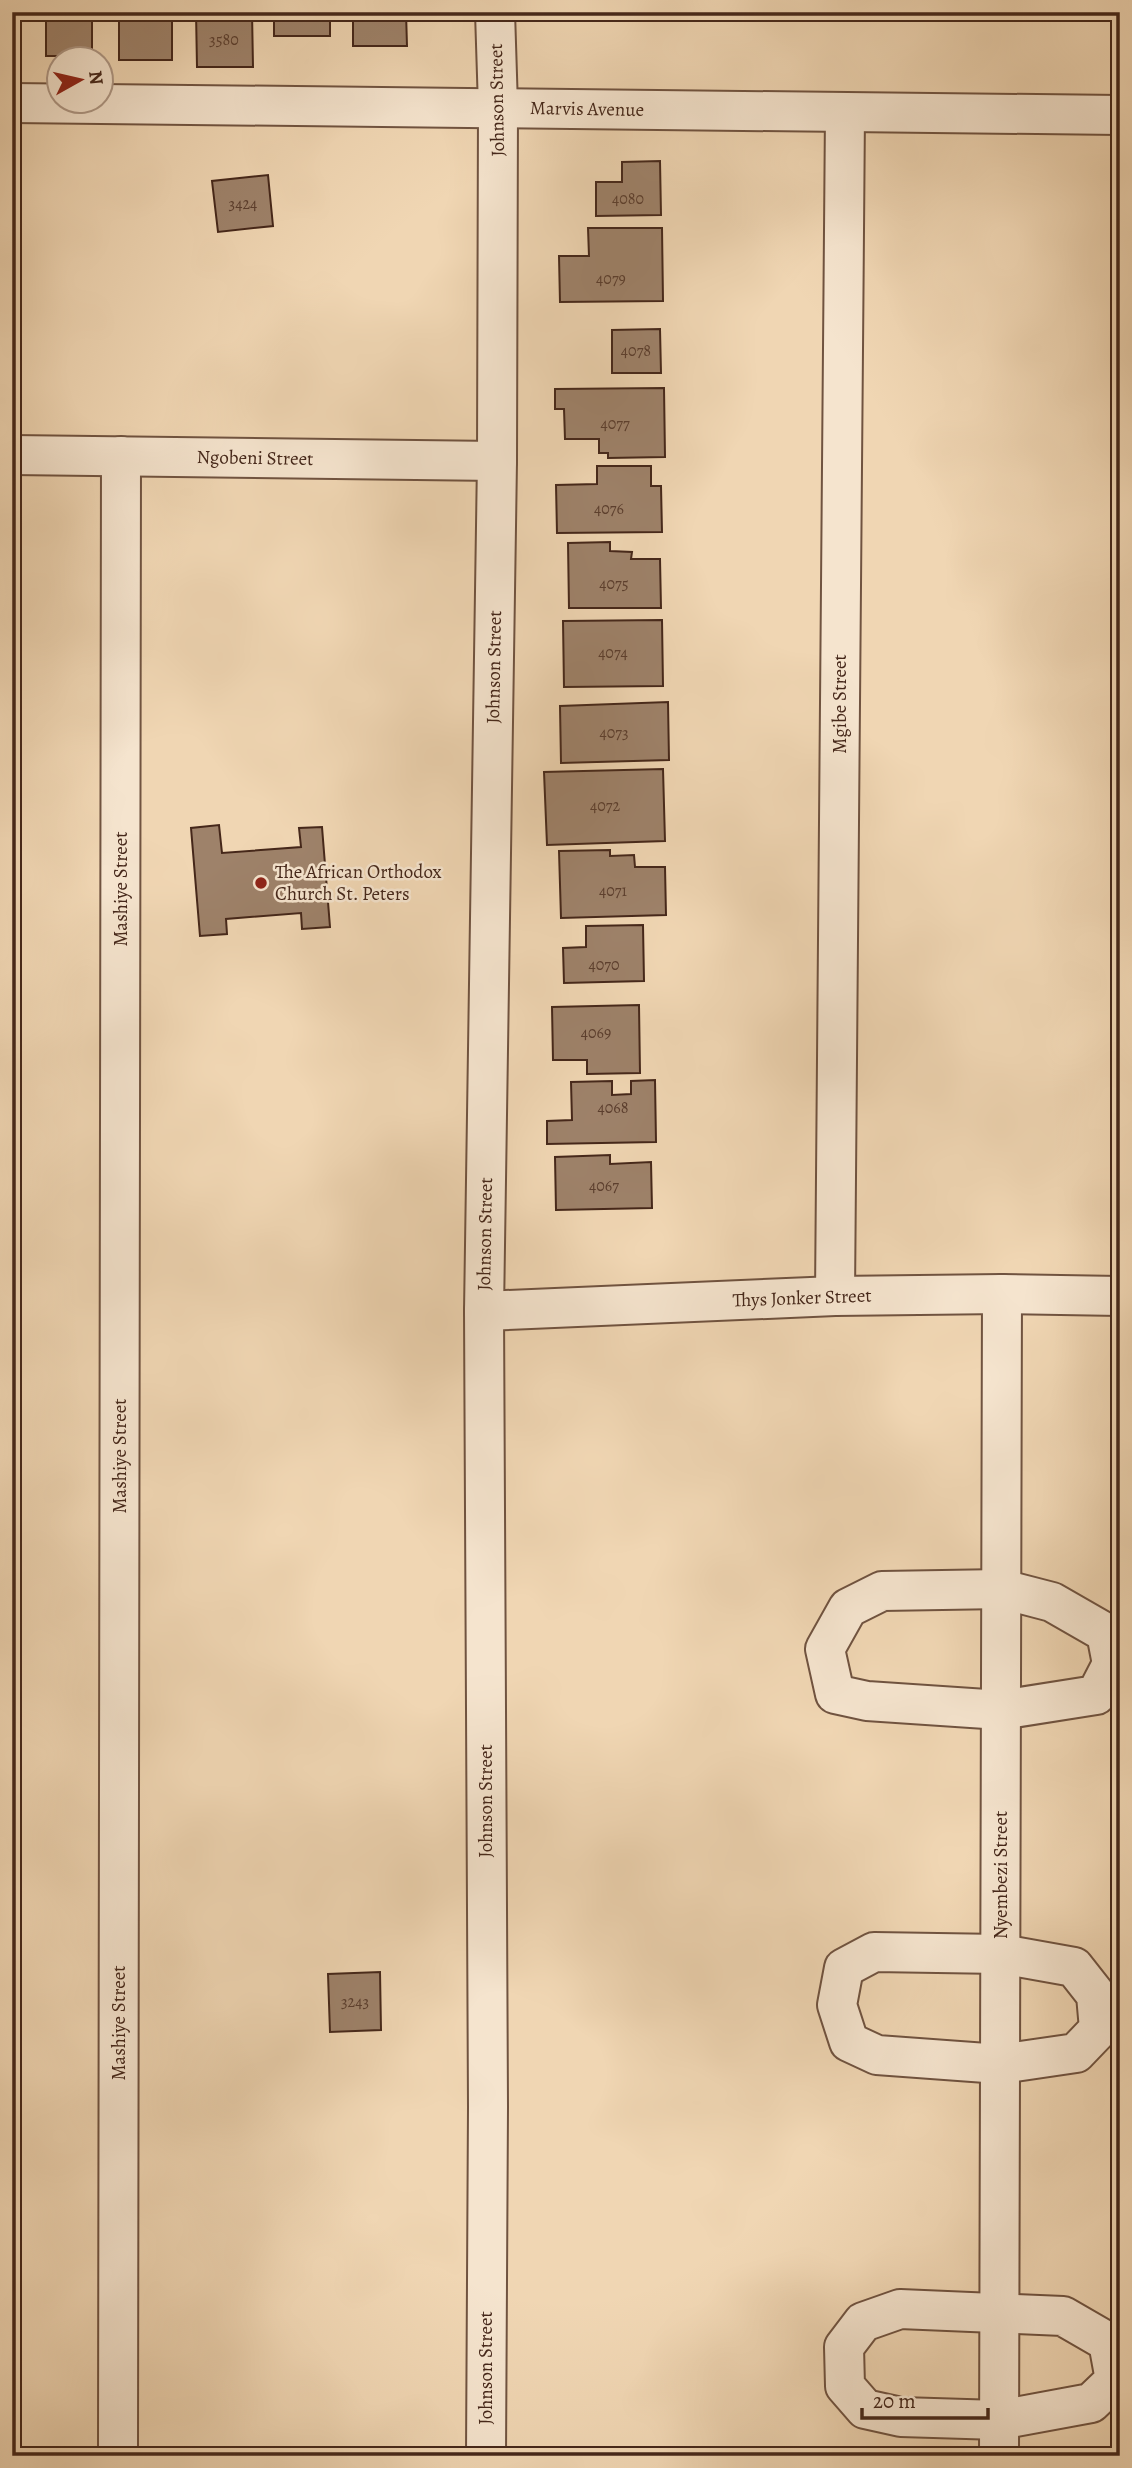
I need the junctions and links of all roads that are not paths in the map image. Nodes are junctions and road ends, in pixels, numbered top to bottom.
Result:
1 (495, 12) edge
2 (12, 103) edge
3 (498, 107) junction
4 (845, 112) junction
5 (1120, 115) edge
6 (12, 455) edge
7 (121, 456) junction
8 (497, 461) junction
9 (1002, 1294) junction
10 (835, 1296) junction
11 (1120, 1296) edge
12 (484, 1311) junction
13 (1002, 1589) junction
14 (1001, 1710) junction
15 (1001, 1954) junction
16 (1000, 2064) junction
17 (999, 2313) junction
18 (999, 2438) edge
19 (118, 2456) edge
20 (486, 2456) edge

1 - 3 street, Johnson Street
2 - 3 street, Marvis Avenue
3 - 4 street, Marvis Avenue
3 - 8 street, Johnson Street
4 - 5 street, Marvis Avenue
4 - 10 street, Mgibe Street
6 - 7 street, Ngobeni Street
7 - 8 street, Ngobeni Street
7 - 19 street, Mashiye Street
8 - 12 street, Johnson Street
9 - 10 street, Thys Jonker Street
9 - 11 street, Thys Jonker Street
9 - 13 street, Nyembezi Street
10 - 12 street, Thys Jonker Street
12 - 20 street, Johnson Street
13 - 14 street, Nyembezi Street
13 - 14 street
13 - 14 street
14 - 15 street, Nyembezi Street
15 - 16 street, Nyembezi Street
15 - 16 street
15 - 16 street
16 - 17 street, Nyembezi Street
17 - 18 street, Nyembezi Street
17 - 18 street
17 - 18 street

